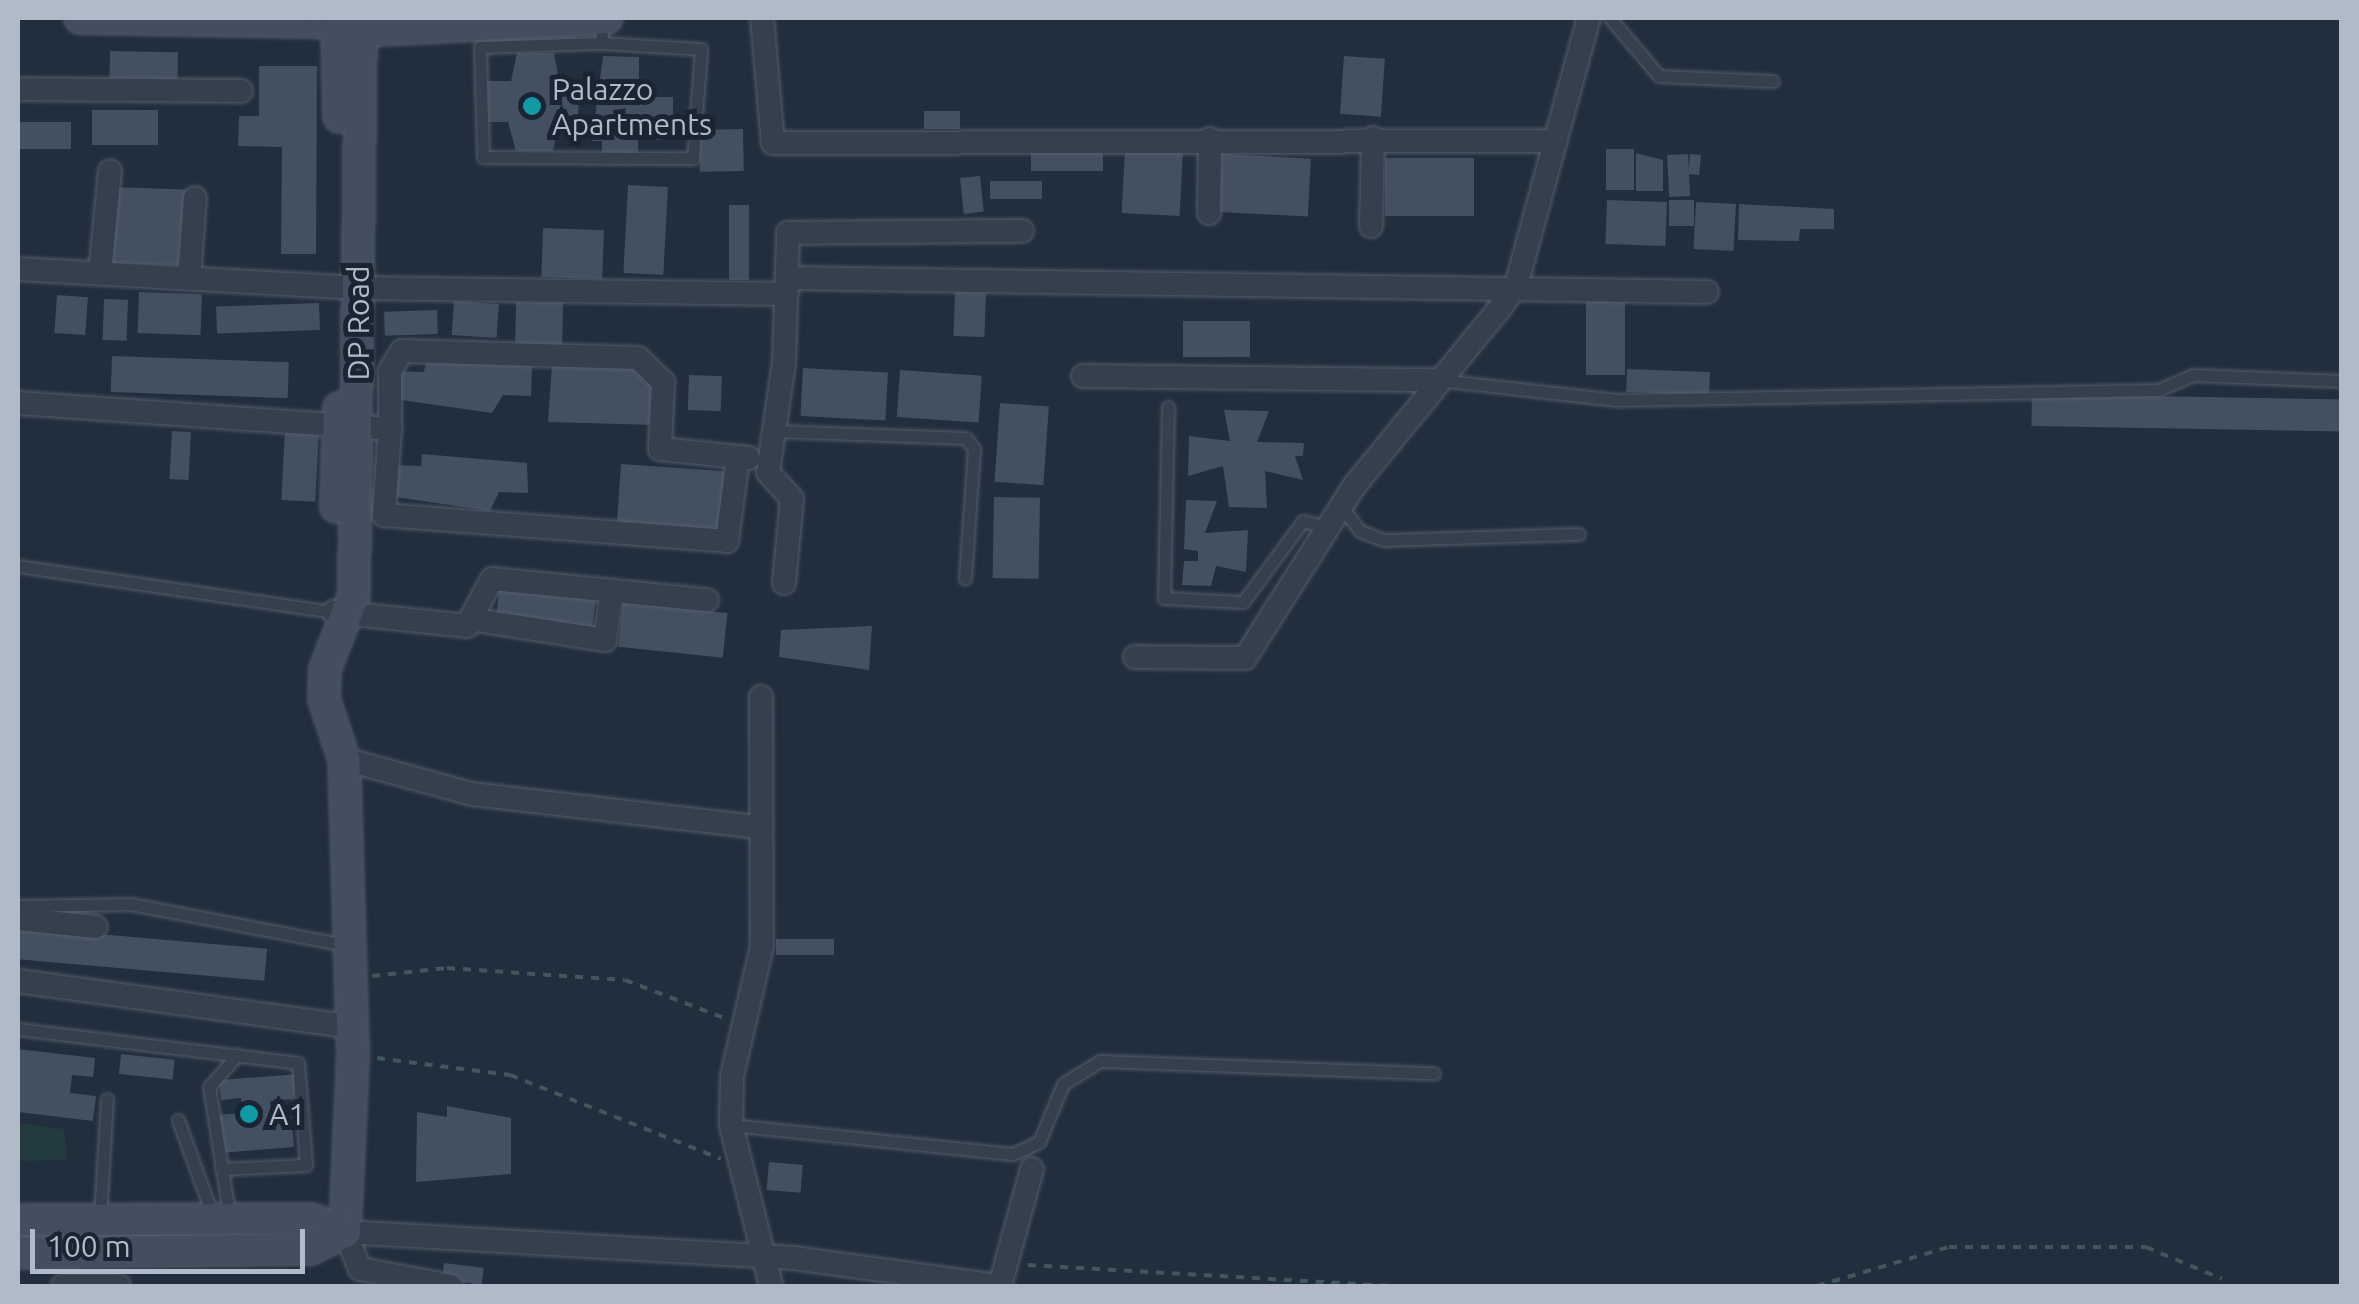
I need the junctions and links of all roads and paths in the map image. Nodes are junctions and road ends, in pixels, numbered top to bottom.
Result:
1 (80, 18) edge
2 (115, 18) edge
3 (762, 18) edge
4 (1589, 18) edge
5 (1610, 18) edge
6 (197, 19) edge
7 (262, 20) edge
8 (341, 22) edge
9 (604, 24) edge
10 (1773, 81) dead end
11 (18, 89) edge
12 (241, 90) dead end
13 (1372, 138) junction
14 (1210, 139) junction
15 (1556, 140) junction
16 (110, 171) dead end
17 (195, 198) dead end
18 (1210, 213) dead end
19 (1371, 226) dead end
20 (1022, 232) dead end
21 (18, 269) edge
22 (100, 270) junction
23 (190, 274) junction
24 (787, 286) junction
25 (1516, 286) junction
26 (349, 287) junction
27 (1707, 292) dead end
28 (1083, 376) dead end
29 (1434, 380) junction
30 (2342, 380) edge
31 (18, 403) edge
32 (1168, 407) dead end
33 (390, 429) junction
34 (774, 432) junction
35 (356, 444) junction
36 (738, 457) junction
37 (770, 460) junction
38 (1342, 506) junction
39 (1327, 528) junction
40 (1580, 534) dead end
41 (18, 566) edge
42 (965, 578) dead end
43 (784, 584) dead end
44 (612, 590) junction
45 (707, 600) dead end
46 (342, 620) junction
47 (476, 620) junction
48 (1135, 658) dead end
49 (762, 697) dead end
50 (344, 759) junction
51 (756, 827) junction
52 (18, 906) edge
53 (18, 919) edge
54 (96, 927) dead end
55 (350, 946) junction
56 (350, 978) junction
57 (18, 981) edge
58 (743, 1025) junction
59 (18, 1029) edge
60 (352, 1041) junction
61 (237, 1055) junction
62 (1434, 1073) dead end
63 (107, 1099) dead end
64 (178, 1120) dead end
65 (732, 1125) junction
66 (738, 1166) junction
67 (1032, 1168) dead end
68 (221, 1169) junction
69 (222, 1219) junction
70 (18, 1220) edge
71 (100, 1220) junction
72 (345, 1232) junction
73 (18, 1253) edge
74 (765, 1257) junction
75 (1001, 1279) edge
76 (2222, 1279) dead end
77 (64, 1286) edge
78 (120, 1286) edge
79 (452, 1286) edge
80 (771, 1286) edge
81 (1388, 1286) edge
82 (1817, 1286) edge

1 - 2 street
2 - 6 street
3 - 14 street
4 - 15 street
5 - 10 lane
6 - 7 street
7 - 8 street
8 - 9 street
8 - 26 street, DP Road
9 - 9 lane
11 - 12 street
13 - 14 street
13 - 15 street
13 - 19 street
14 - 18 street
15 - 25 street
16 - 22 street
17 - 23 street
20 - 24 street
21 - 22 street
22 - 23 street
22 - 23 street
23 - 26 street
24 - 25 street
24 - 26 street
24 - 34 street
25 - 27 street
25 - 29 street
26 - 35 street, DP Road
28 - 29 street
29 - 30 lane
29 - 38 street
31 - 35 street
32 - 39 lane
33 - 35 street
33 - 35 street
33 - 36 street
34 - 37 street
34 - 42 lane
35 - 36 street
35 - 46 street, DP Road
36 - 37 street
37 - 43 street
38 - 39 street
38 - 40 lane
39 - 48 street
41 - 46 lane
44 - 45 street
44 - 47 street
44 - 47 street
46 - 47 street
46 - 50 street, DP Road
49 - 51 street
50 - 51 street
50 - 55 street, DP Road
51 - 58 street
52 - 55 lane
53 - 54 street
55 - 56 street, DP Road
56 - 58 path
56 - 60 street, DP Road
57 - 60 street
58 - 65 street
59 - 61 lane
60 - 66 path
60 - 72 street, DP Road
61 - 68 lane
61 - 68 lane
62 - 65 lane
63 - 71 lane
64 - 69 lane
65 - 66 street
66 - 74 street
67 - 75 street
68 - 69 lane
69 - 71 street
69 - 72 street
70 - 71 street
72 - 73 street
72 - 74 street
72 - 79 street
74 - 75 street
74 - 80 street
75 - 81 path
76 - 82 path
77 - 78 street

